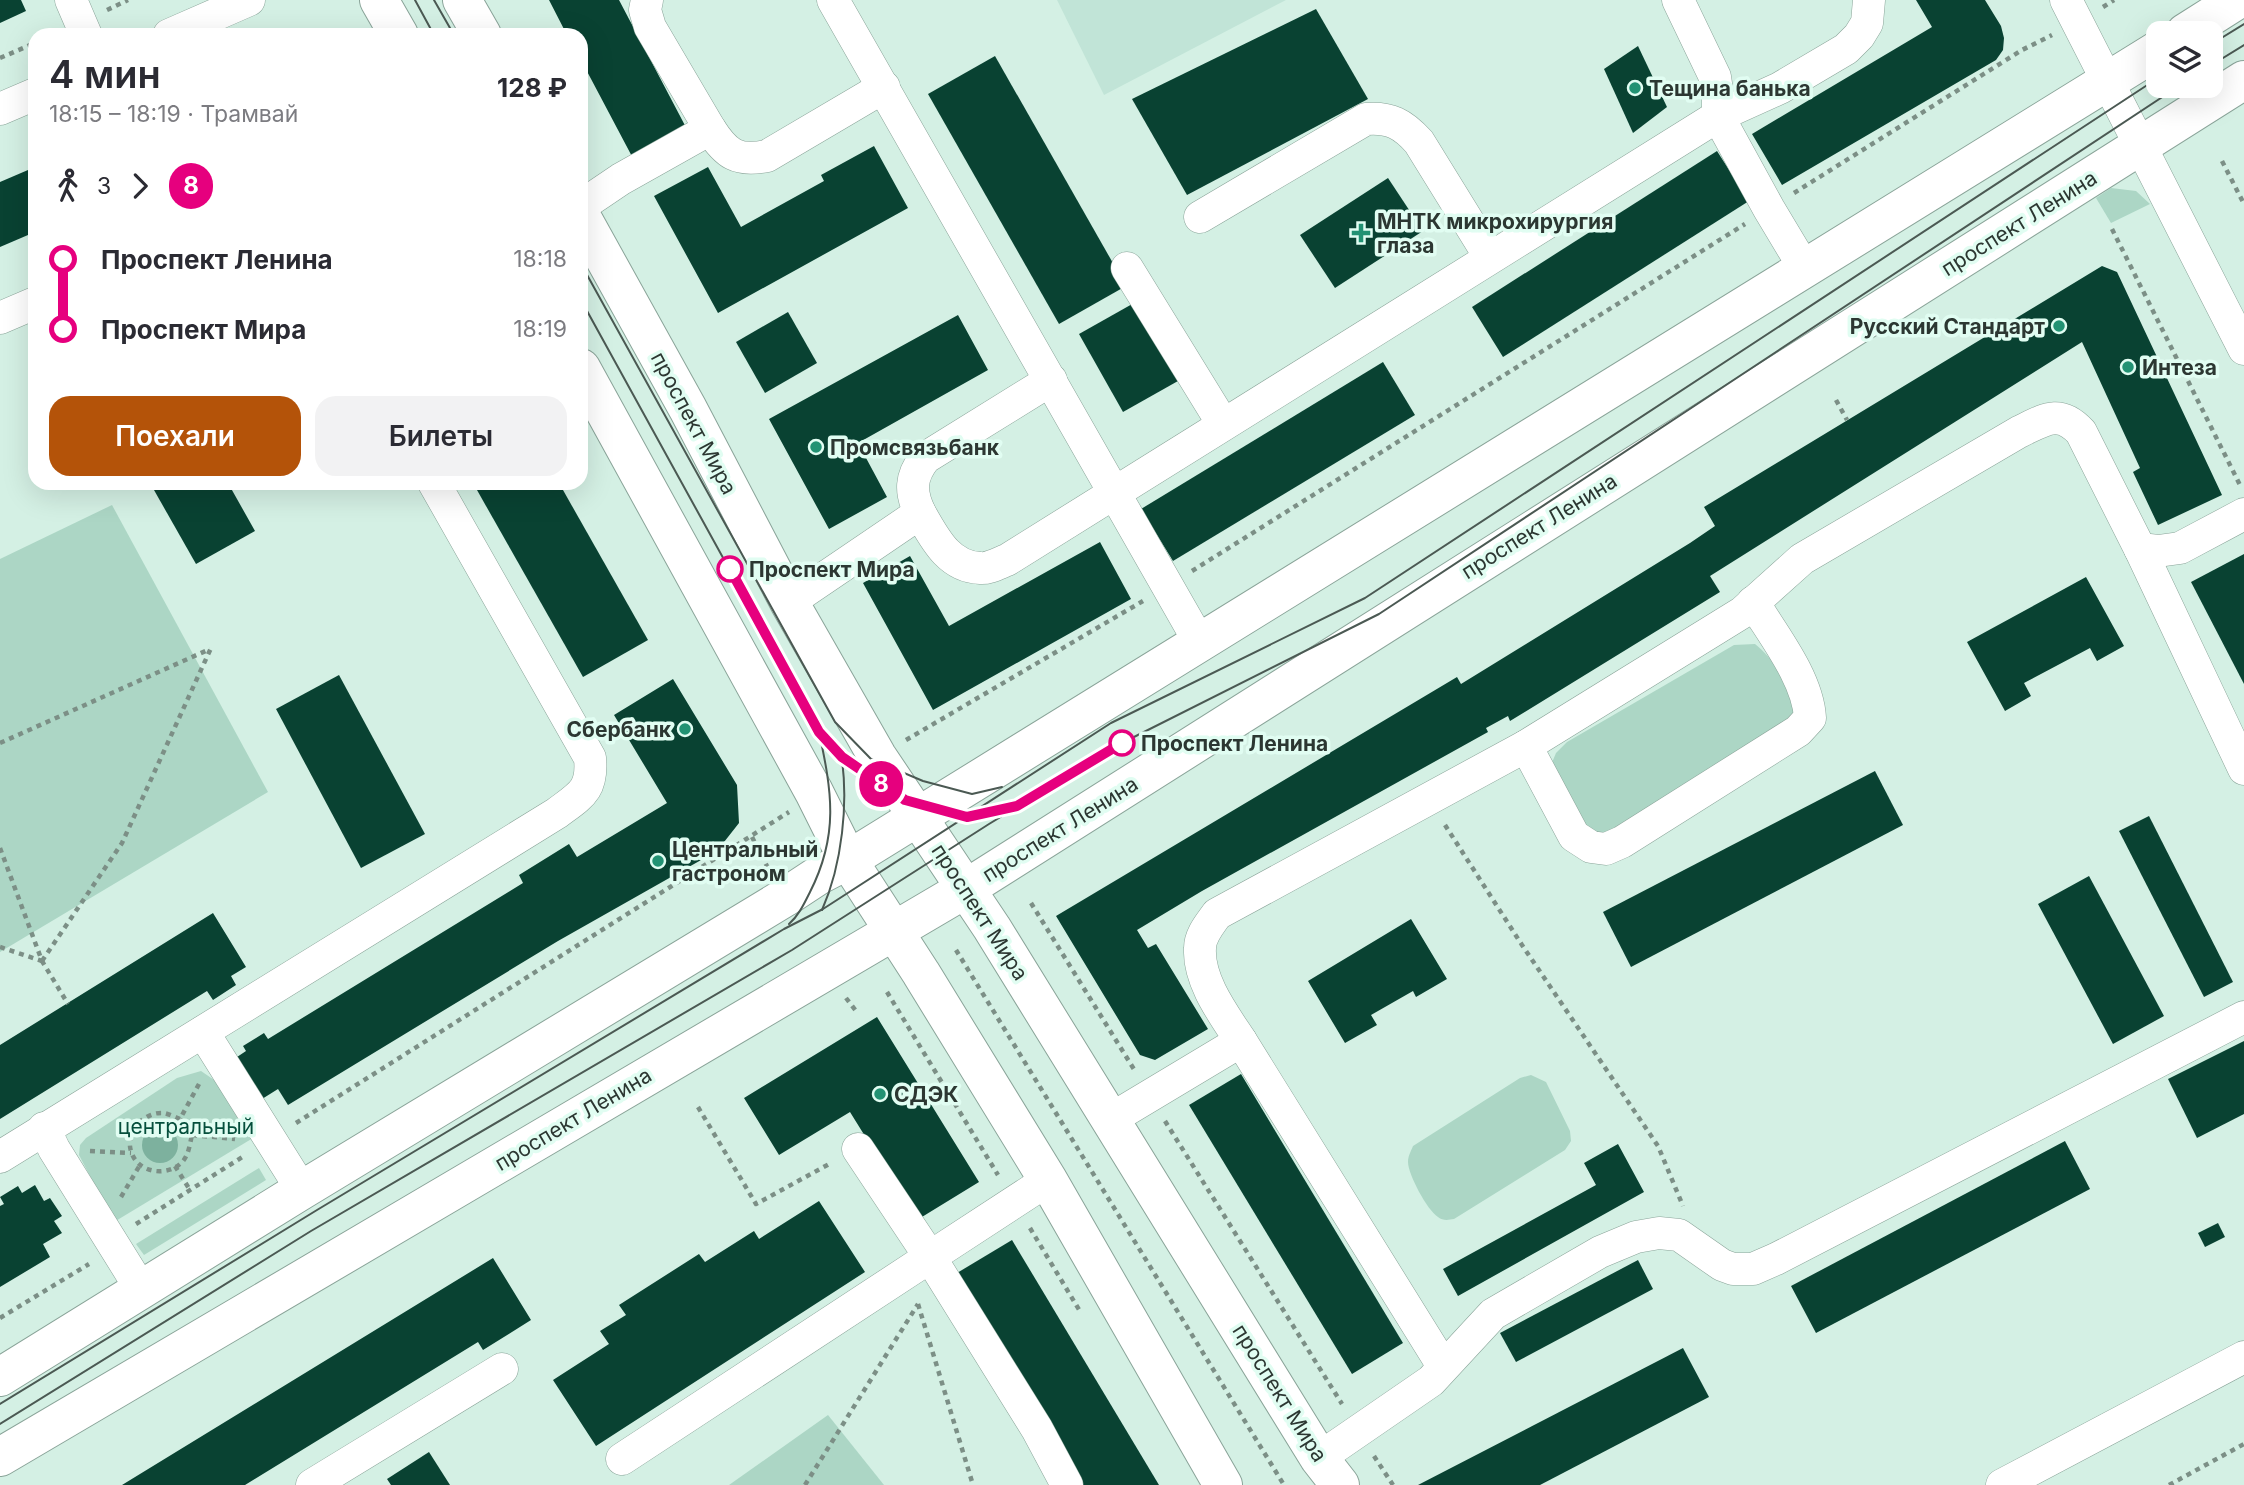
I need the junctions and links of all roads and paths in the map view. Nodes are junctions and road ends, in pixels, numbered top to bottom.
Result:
1 (71, 0) edge
2 (249, 0) edge
3 (379, 0) edge
4 (462, 0) edge
5 (646, 0) edge
6 (834, 0) edge
7 (1678, 0) edge
8 (1869, 0) edge
9 (2114, 0) edge
10 (2237, 0) edge
11 (2072, 11) edge
12 (2204, 21) edge
13 (83, 28) edge
14 (185, 28) edge
15 (395, 28) edge
16 (478, 28) edge
17 (28, 46) edge
18 (0, 58) edge
19 (2146, 58) edge
20 (2244, 80) edge
21 (2107, 82) junction
22 (884, 87) junction
23 (28, 96) edge
24 (0, 109) edge
25 (1718, 116) junction
26 (710, 129) junction
27 (2142, 146) junction
28 (2222, 161) dead end
29 (588, 201) edge
30 (2244, 204) edge
31 (1769, 209) junction
32 (1200, 218) dead end
33 (588, 229) edge
34 (2112, 229) dead end
35 (1490, 257) junction
36 (1127, 268) dead end
37 (1805, 269) junction
38 (28, 306) edge
39 (0, 318) edge
40 (2244, 349) edge
41 (1051, 380) junction
42 (588, 381) edge
43 (1836, 400) dead end
44 (1847, 420) dead end
45 (1223, 424) junction
46 (438, 490) edge
47 (1114, 491) junction
48 (2244, 493) edge
49 (920, 513) junction
50 (2244, 514) edge
51 (2140, 549) junction
52 (1168, 587) junction
53 (789, 601) junction
54 (1754, 602) junction
55 (1200, 643) junction
56 (0, 743) edge
57 (1526, 746) junction
58 (877, 756) junction
59 (2244, 769) edge
60 (814, 792) junction
61 (1428, 799) junction
62 (916, 817) junction
63 (0, 848) edge
64 (848, 860) junction
65 (967, 888) junction
66 (1031, 903) dead end
67 (894, 932) junction
68 (0, 947) edge
69 (956, 950) dead end
70 (42, 961) junction
71 (887, 992) dead end
72 (68, 1004) dead end
73 (2244, 1017) edge
74 (1241, 1041) junction
75 (209, 1043) junction
76 (1150, 1096) junction
77 (698, 1107) dead end
78 (180, 1119) junction
79 (1111, 1119) junction
80 (44, 1128) junction
81 (192, 1135) junction
82 (252, 1142) junction
83 (858, 1149) joint
84 (0, 1157) edge
85 (175, 1166) junction
86 (1048, 1180) junction
87 (190, 1190) junction
88 (302, 1190) junction
89 (1014, 1202) junction
90 (114, 1248) junction
91 (1701, 1249) junction
92 (937, 1268) junction
93 (141, 1289) junction
94 (918, 1304) junction
95 (0, 1318) edge
96 (1085, 1320) dead end
97 (2244, 1357) edge
98 (1443, 1366) junction
99 (502, 1368) dead end
100 (0, 1377) edge
101 (1359, 1433) junction
102 (2244, 1444) edge
103 (0, 1457) edge
104 (622, 1459) dead end
105 (1330, 1471) edge
106 (312, 1485) edge
107 (805, 1485) edge
108 (973, 1485) edge
109 (1067, 1485) edge
110 (1223, 1485) edge
111 (1284, 1485) edge
112 (1393, 1485) edge
113 (2002, 1485) edge
114 (2169, 1485) edge

1 - 13 street
2 - 14 street
3 - 15 main road
4 - 16 main road
5 - 26 street
6 - 22 street
7 - 25 street
8 - 25 street
9 - 11 path
10 - 12 main road
11 - 21 street
11 - 31 path
17 - 18 path
19 - 21 main road
20 - 27 main road, проспект Ленина
21 - 27 street
21 - 37 main road
22 - 26 street
22 - 41 street
23 - 24 street
25 - 31 street
25 - 35 street
26 - 29 street
27 - 40 street
27 - 65 main road, проспект Ленина
28 - 30 path
31 - 37 street
31 - 52 path
32 - 35 street
33 - 53 main road, проспект Мира
34 - 48 path
35 - 45 street
36 - 45 street
37 - 55 main road
38 - 39 street
41 - 47 street
41 - 49 street
42 - 60 main road
43 - 44 path
45 - 47 street
46 - 75 street
47 - 49 street
47 - 52 street
49 - 53 street
50 - 51 street
51 - 54 street
51 - 59 street
52 - 55 street
52 - 58 path
53 - 58 main road, проспект Мира
54 - 57 street
54 - 57 street
55 - 62 main road
56 - 70 path
57 - 61 street
58 - 62 main road, проспект Мира
60 - 64 main road
60 - 82 path
61 - 74 street
61 - 91 path
62 - 64 main road
62 - 65 main road, проспект Мира
63 - 70 path
64 - 67 main road
64 - 88 main road
65 - 67 main road, проспект Ленина
65 - 79 main road, проспект Мира
66 - 76 path
67 - 86 main road
67 - 103 main road, проспект Ленина
68 - 70 path
69 - 111 path
70 - 72 path
71 - 89 path
73 - 91 street
74 - 76 street
74 - 98 street
75 - 78 path
75 - 80 street
75 - 82 street
76 - 79 street
76 - 101 path
77 - 83 path
78 - 81 path
78 - 85 path
79 - 105 main road, проспект Мира
80 - 84 street
80 - 90 street
81 - 82 path
81 - 85 path
82 - 87 path
82 - 88 street
83 - 92 street
85 - 87 path
86 - 89 street
86 - 110 main road
87 - 90 path
88 - 93 main road
89 - 92 street
89 - 96 path
90 - 93 street
90 - 95 path
91 - 98 street
92 - 94 path
92 - 104 street
92 - 109 street
93 - 100 main road
94 - 107 path
94 - 108 path
97 - 113 street
98 - 101 street
99 - 106 street
101 - 105 street
101 - 112 path
102 - 114 path

